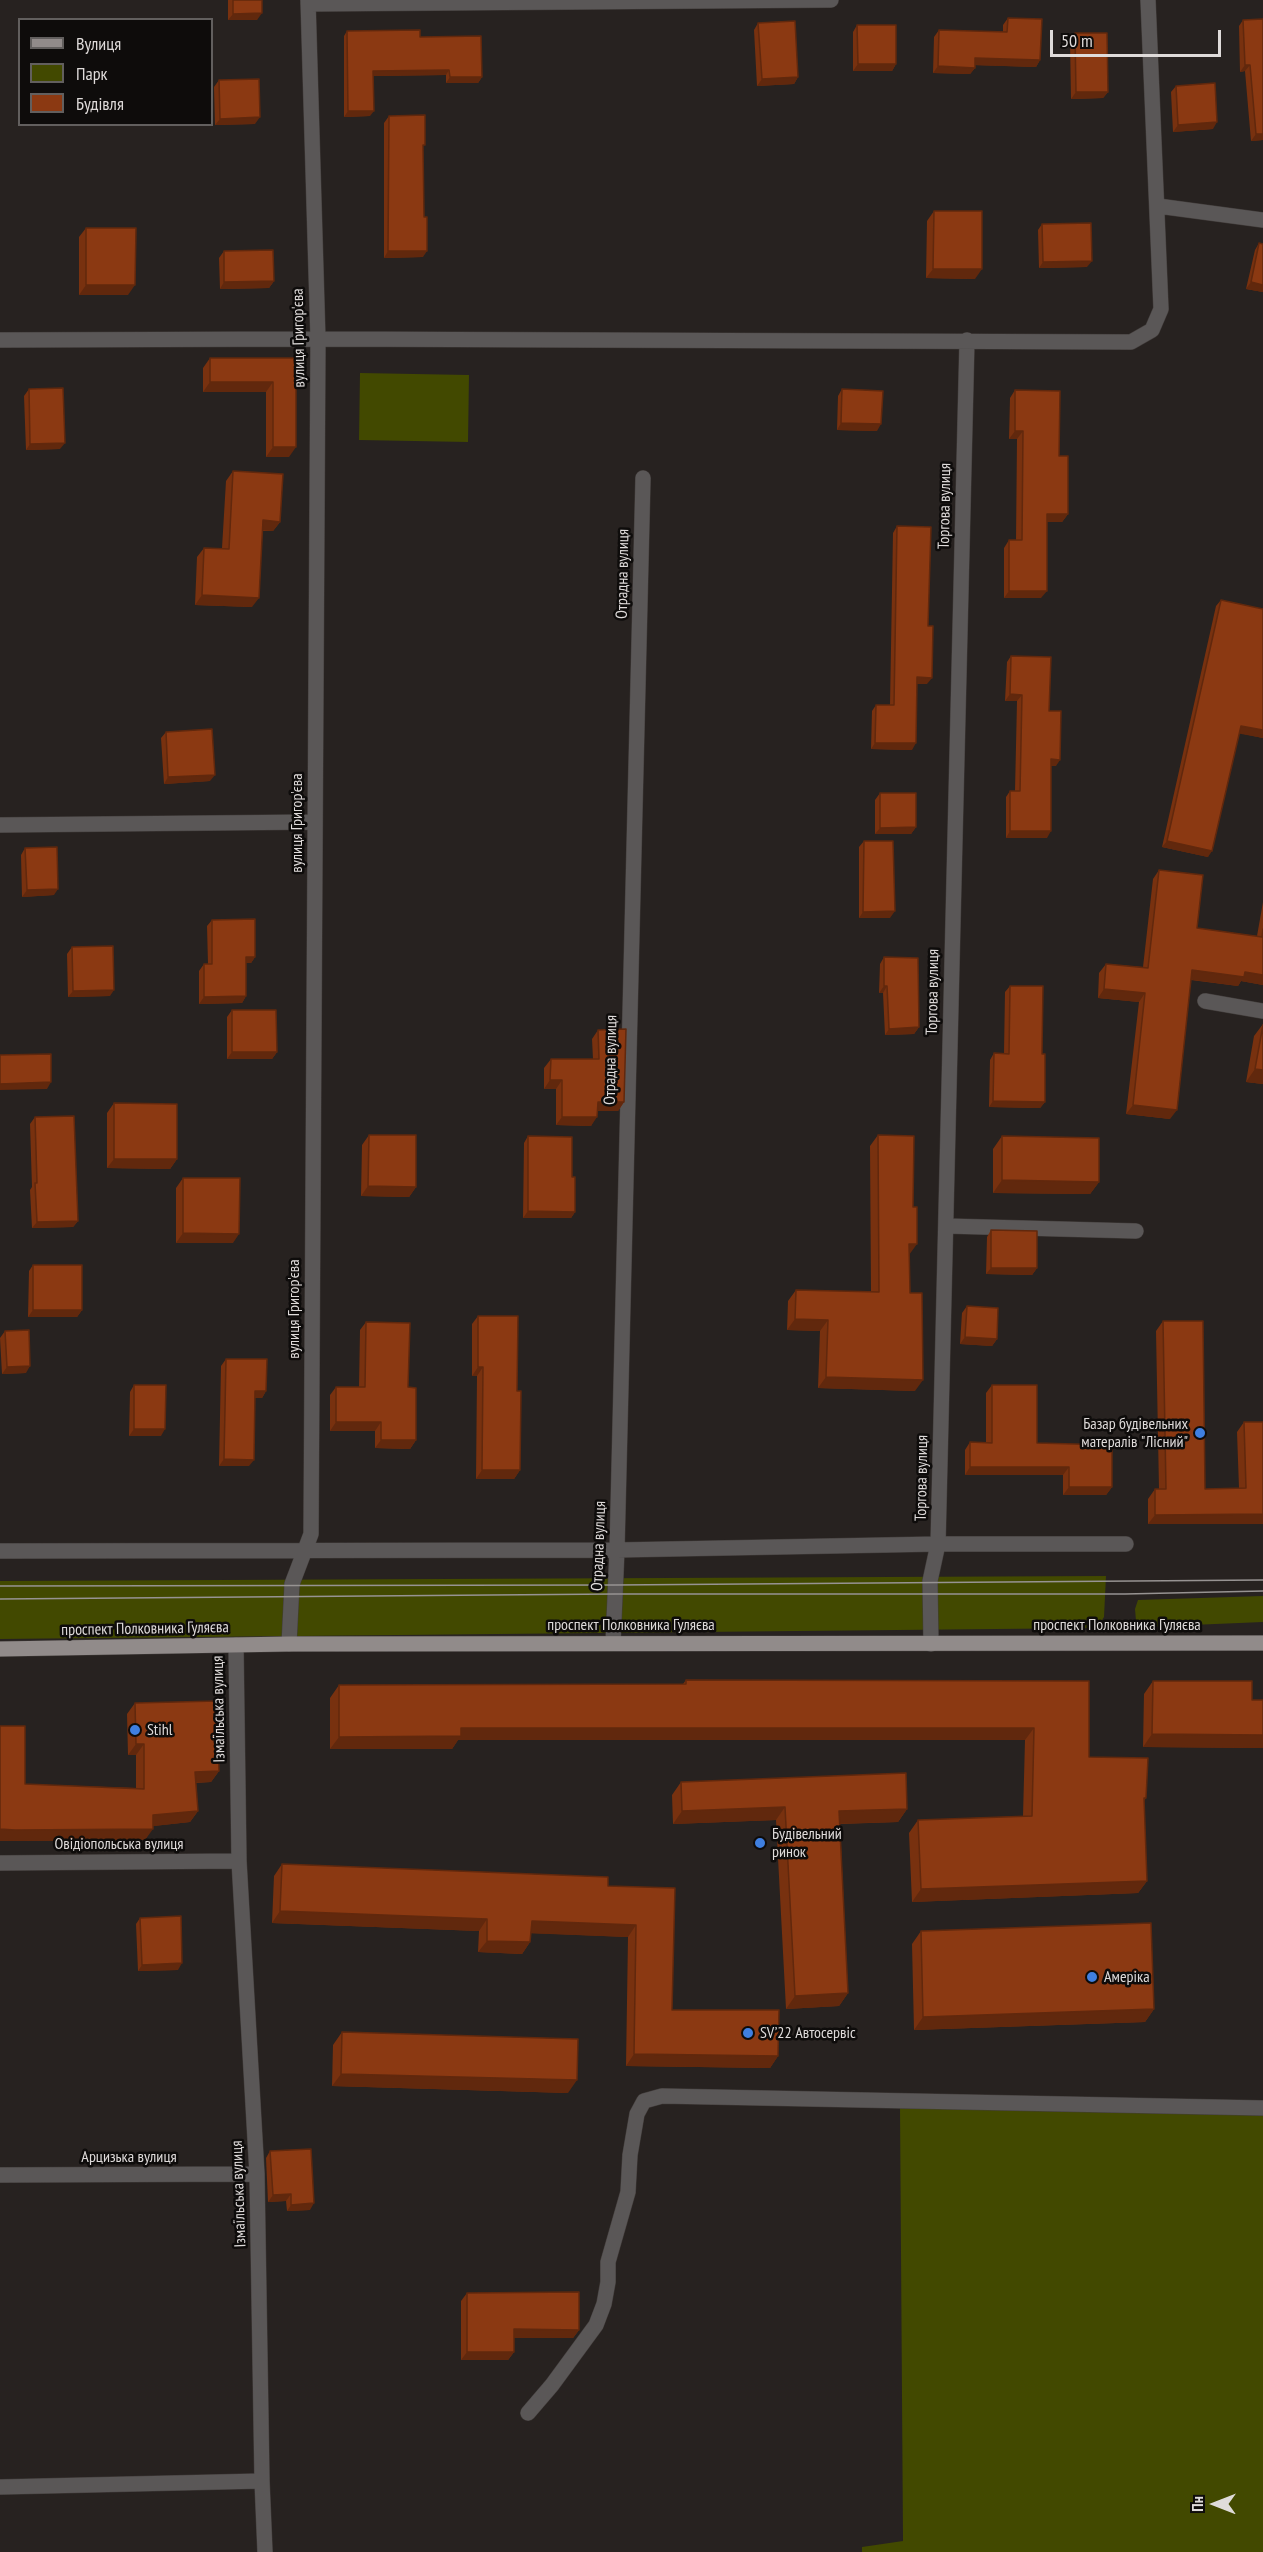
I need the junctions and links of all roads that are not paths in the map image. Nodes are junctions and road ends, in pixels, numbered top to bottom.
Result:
1 (831, 0) edge
2 (1148, 0) edge
3 (308, 2) edge
4 (1158, 206) junction
5 (1263, 220) edge
6 (318, 339) junction
7 (0, 340) edge
8 (967, 340) junction
9 (643, 478) dead end
10 (314, 822) junction
11 (0, 825) edge
12 (1205, 1001) dead end
13 (1263, 1011) edge
14 (946, 1226) junction
15 (1136, 1231) dead end
16 (938, 1544) junction
17 (1126, 1544) dead end
18 (305, 1550) junction
19 (617, 1550) junction
20 (0, 1551) edge
21 (1263, 1642) edge
22 (613, 1643) junction
23 (289, 1644) junction
24 (931, 1644) junction
25 (236, 1645) junction
26 (0, 1649) edge
27 (239, 1861) junction
28 (0, 1863) edge
29 (1263, 2108) edge
30 (257, 2174) junction
31 (0, 2175) edge
32 (528, 2413) dead end
33 (262, 2481) junction
34 (0, 2487) edge
35 (265, 2552) edge

1 - 3 street
2 - 4 street
3 - 6 street, вулиця Григор'єва
4 - 5 street
4 - 8 street
6 - 7 street
6 - 8 street
6 - 10 street, вулиця Григор'єва
8 - 14 street, Торгова вулиця
9 - 19 street, Отрадна вулиця
10 - 11 street
10 - 18 street, вулиця Григор'єва
12 - 13 street
14 - 15 street
14 - 16 street, Торгова вулиця
16 - 17 street
16 - 19 street
16 - 24 street, Торгова вулиця
18 - 19 street
18 - 20 street
18 - 23 street, вулиця Григор'єва
19 - 22 street, Отрадна вулиця
21 - 24 main road, проспект Полковника Гуляєва
22 - 23 main road, проспект Полковника Гуляєва
22 - 24 main road, проспект Полковника Гуляєва
23 - 25 main road, проспект Полковника Гуляєва
25 - 26 main road, проспект Полковника Гуляєва
25 - 27 street, Ізмаїльська вулиця
27 - 28 street, Овідіопольська вулиця
27 - 30 street, Ізмаїльська вулиця
29 - 32 street
30 - 31 street, Арцизька вулиця
30 - 33 street, Ізмаїльська вулиця
33 - 34 street
33 - 35 street, Ізмаїльська вулиця

